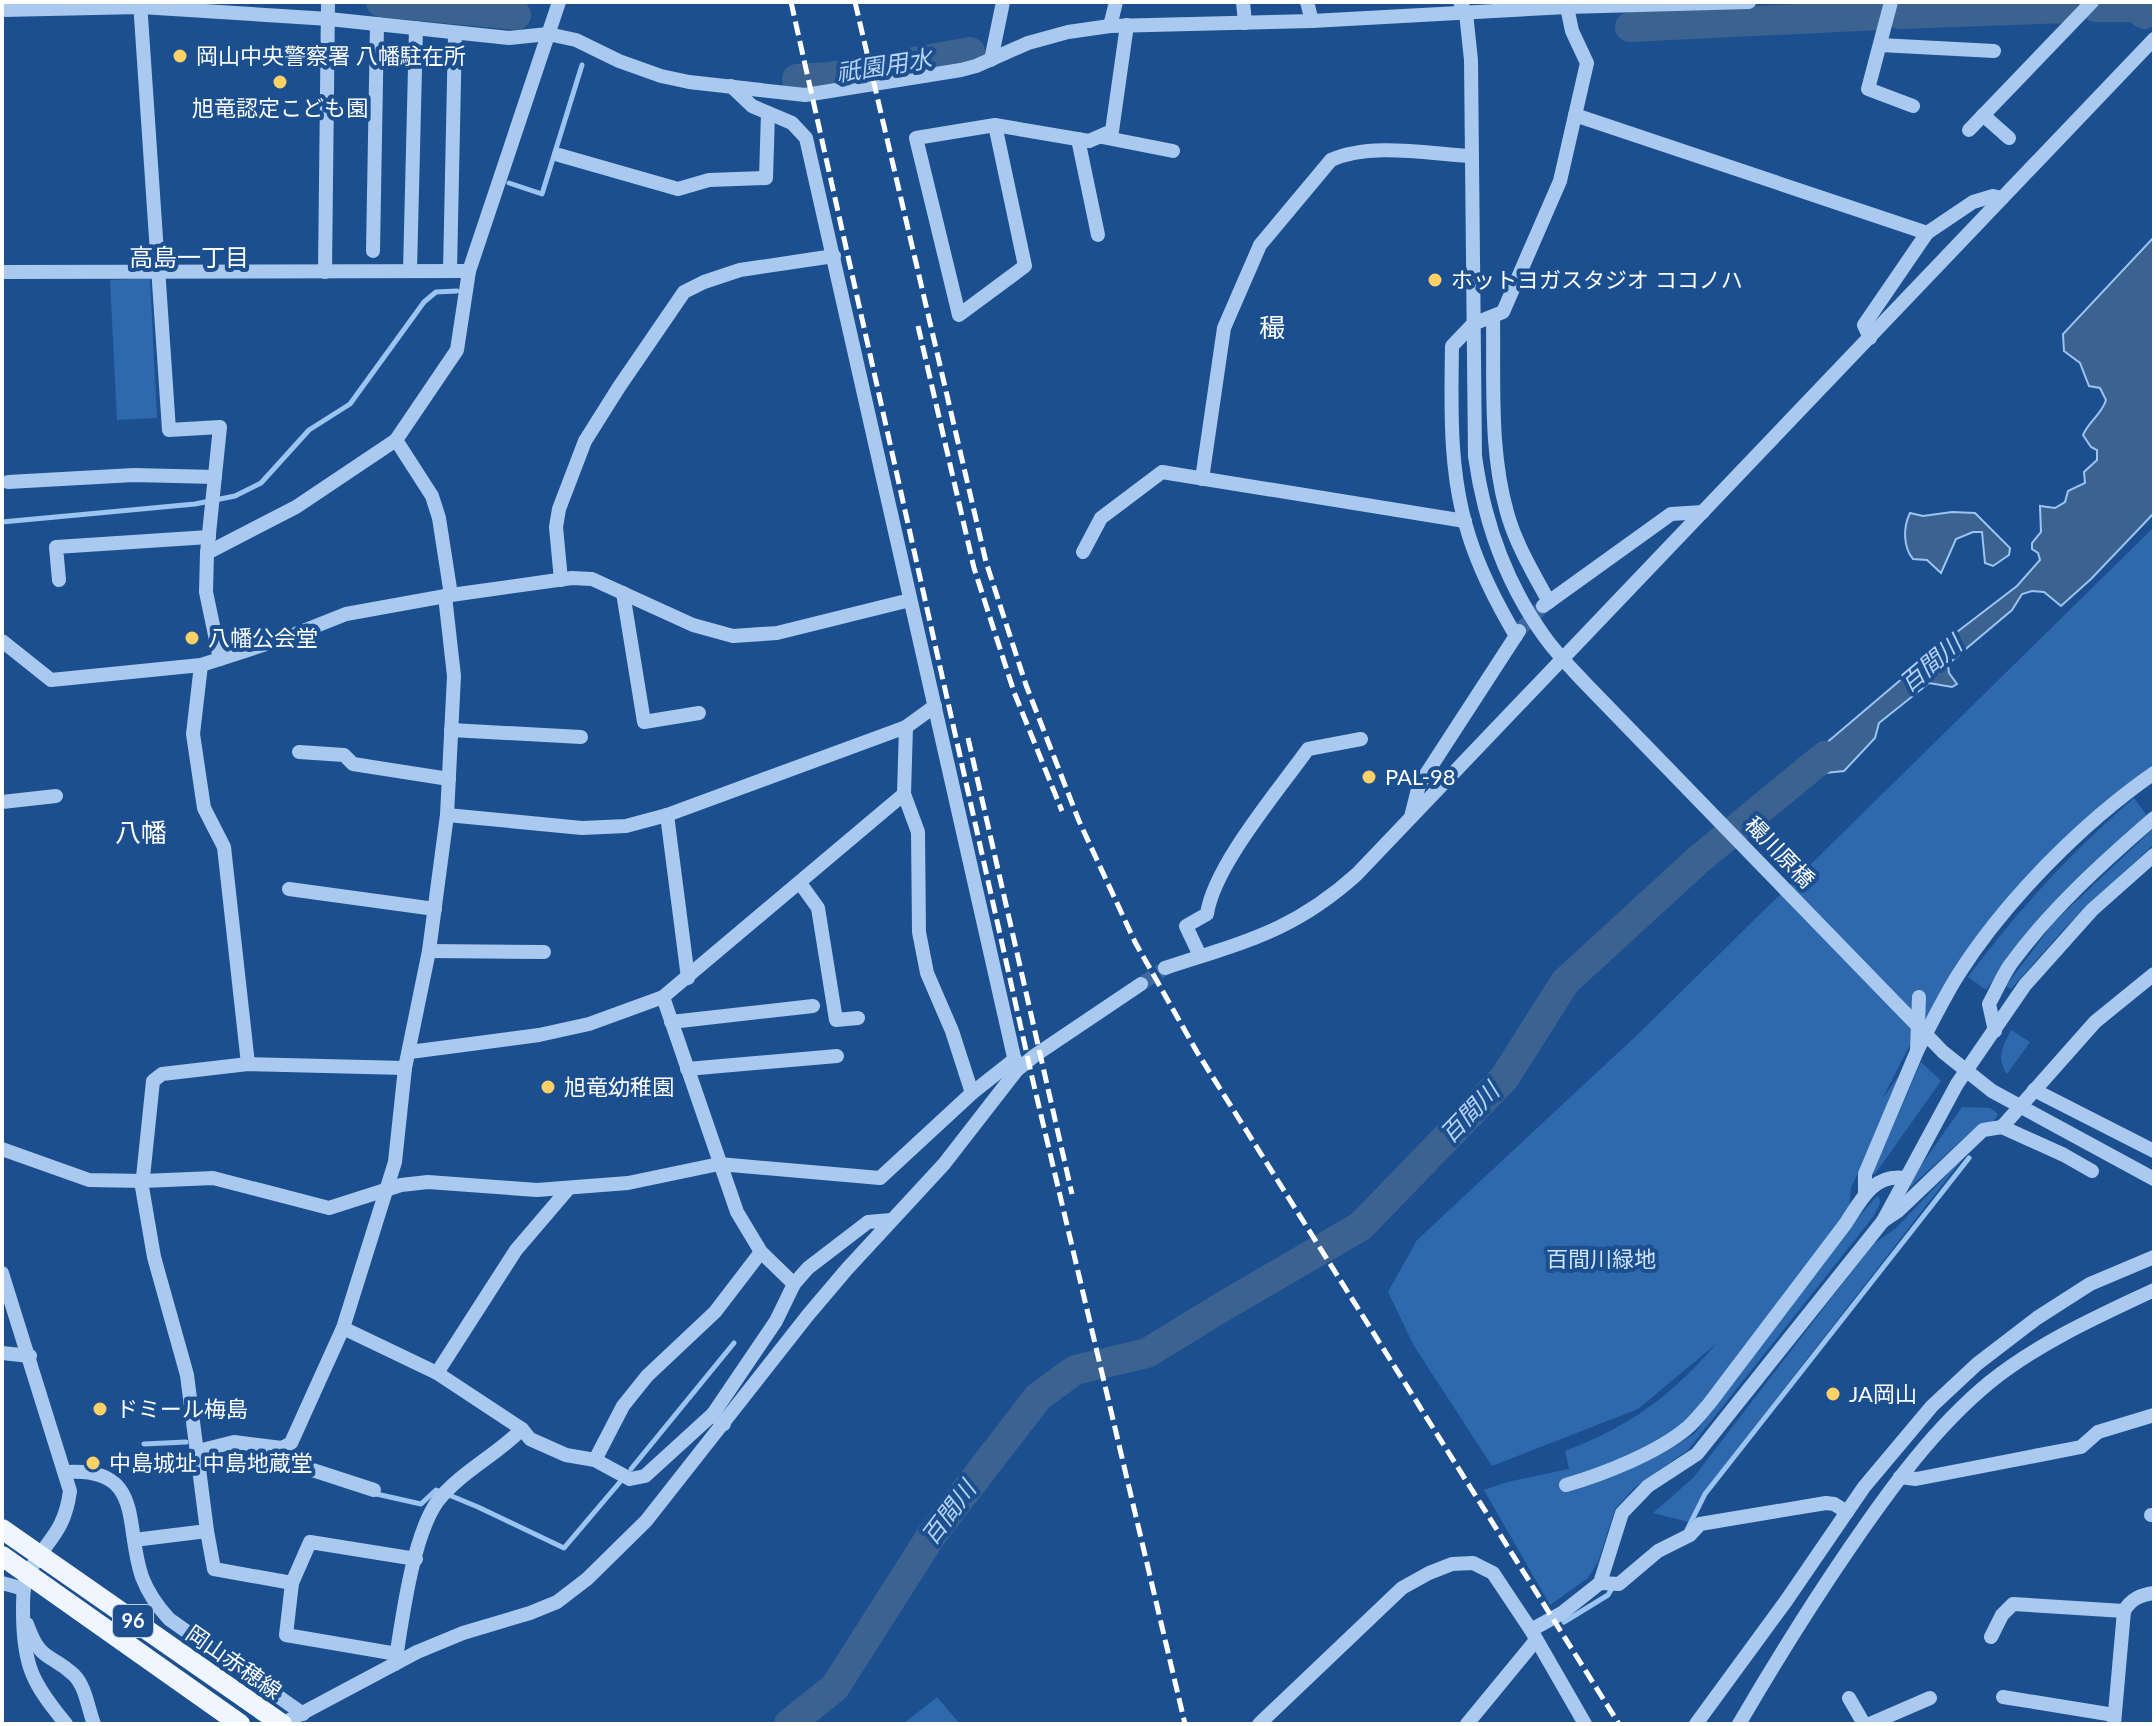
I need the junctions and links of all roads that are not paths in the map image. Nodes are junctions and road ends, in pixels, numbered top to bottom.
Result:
1 (549, 2) edge
2 (559, 2) edge
3 (1003, 2) edge
4 (1116, 2) edge
5 (1243, 2) edge
6 (1307, 2) edge
7 (1749, 2) edge
8 (1891, 2) edge
9 (2092, 2) edge
10 (141, 4) edge
11 (1510, 6) edge
12 (1567, 7) junction
13 (1463, 8) edge
14 (329, 9) edge
15 (2, 10) edge
16 (1312, 21) junction
17 (1245, 23) junction
18 (377, 24) junction
19 (1127, 25) junction
20 (1110, 26) junction
21 (416, 28) junction
22 (455, 33) junction
23 (548, 34) junction
24 (2154, 39) edge
25 (1880, 45) junction
26 (1994, 51) dead end
27 (991, 60) junction
28 (731, 86) junction
29 (1913, 106) dead end
30 (768, 113) junction
31 (1575, 115) junction
32 (1983, 115) junction
33 (995, 125) junction
34 (1969, 130) dead end
35 (1102, 137) junction
36 (2009, 138) dead end
37 (1078, 139) junction
38 (1173, 151) dead end
39 (559, 155) dead end
40 (1472, 156) junction
41 (2002, 198) junction
42 (1927, 233) junction
43 (1098, 235) dead end
44 (373, 251) dead end
45 (834, 256) junction
46 (156, 270) junction
47 (410, 271) junction
48 (450, 271) junction
49 (469, 271) junction
50 (2, 272) edge
51 (325, 272) junction
52 (1493, 318) junction
53 (1473, 324) junction
54 (1870, 338) junction
55 (396, 440) junction
56 (215, 477) junction
57 (1202, 479) junction
58 (8, 482) dead end
59 (1703, 512) junction
60 (1465, 521) junction
61 (208, 545) junction
62 (1083, 552) dead end
63 (59, 580) dead end
64 (561, 580) junction
65 (623, 593) junction
66 (448, 595) junction
67 (910, 600) junction
68 (2, 641) edge
69 (1563, 658) junction
70 (220, 659) junction
71 (201, 665) junction
72 (935, 706) junction
73 (699, 713) dead end
74 (906, 727) junction
75 (451, 730) junction
76 (581, 737) dead end
77 (1361, 739) dead end
78 (299, 752) dead end
79 (2154, 773) edge
80 (449, 779) junction
81 (904, 794) junction
82 (56, 796) dead end
83 (2, 802) edge
84 (447, 815) junction
85 (667, 815) junction
86 (2154, 818) edge
87 (1411, 820) junction
88 (2154, 855) edge
89 (800, 883) junction
90 (289, 889) dead end
91 (435, 909) junction
92 (429, 951) junction
93 (544, 952) dead end
94 (1200, 956) junction
95 (1165, 968) tunnel mouth
96 (2154, 974) edge
97 (688, 978) junction
98 (1141, 984) tunnel mouth
99 (663, 997) junction
100 (1919, 997) dead end
101 (813, 1006) dead end
102 (858, 1018) dead end
103 (671, 1022) junction
104 (1995, 1031) junction
105 (1917, 1051) junction
106 (410, 1052) junction
107 (837, 1056) dead end
108 (248, 1064) junction
109 (1016, 1064) junction
110 (405, 1068) junction
111 (687, 1069) junction
112 (1965, 1071) junction
113 (2034, 1090) junction
114 (972, 1093) junction
115 (2002, 1127) junction
116 (2, 1149) edge
117 (2154, 1151) edge
118 (719, 1164) junction
119 (2092, 1171) dead end
120 (1904, 1178) junction
121 (2154, 1179) edge
122 (143, 1181) junction
123 (389, 1187) junction
124 (569, 1188) junction
125 (1865, 1193) junction
126 (891, 1220) junction
127 (1883, 1221) junction
128 (761, 1252) junction
129 (2154, 1257) edge
130 (2, 1273) edge
131 (794, 1284) junction
132 (2154, 1290) edge
133 (343, 1328) junction
134 (2, 1353) edge
135 (30, 1356) junction
136 (437, 1373) junction
137 (2154, 1415) edge
138 (718, 1419) junction
139 (522, 1429) junction
140 (282, 1448) junction
141 (198, 1451) junction
142 (595, 1460) junction
143 (66, 1472) junction
144 (1900, 1477) junction
145 (1566, 1485) dead end
146 (374, 1490) dead end
147 (1847, 1512) junction
148 (2, 1529) edge
149 (207, 1531) junction
150 (134, 1540) junction
151 (2, 1556) edge
152 (40, 1557) junction
153 (416, 1559) junction
154 (26, 1582) junction
155 (2, 1583) edge
156 (292, 1583) junction
157 (1610, 1583) junction
158 (2154, 1593) edge
159 (2124, 1611) junction
160 (23, 1612) junction
161 (1534, 1635) junction
162 (1991, 1637) dead end
163 (396, 1659) junction
164 (2003, 1697) dead end
165 (1849, 1698) dead end
166 (1930, 1698) dead end
167 (303, 1714) junction
168 (2114, 1719) edge
169 (276, 1720) edge
170 (66, 1724) edge
171 (94, 1724) edge
172 (240, 1724) edge
173 (1259, 1724) edge
174 (1467, 1724) edge
175 (1585, 1724) edge
176 (1696, 1724) edge
177 (1739, 1724) edge
178 (1864, 1724) edge
179 (1870, 1724) edge

1 - 2 street
2 - 23 street
3 - 27 street
4 - 20 street
5 - 17 street
6 - 16 street
7 - 12 street
8 - 25 street
9 - 32 street
10 - 14 street
10 - 15 street
10 - 46 street
11 - 12 street
11 - 13 street
12 - 31 street
13 - 16 street
13 - 40 street, 穝川原橋
14 - 18 street
14 - 51 street
16 - 17 street
17 - 19 street
18 - 21 street
18 - 44 street
19 - 20 street
19 - 35 street
20 - 27 street
21 - 22 street
21 - 47 street
22 - 23 street
22 - 48 street
23 - 28 street
23 - 49 street
24 - 41 street
25 - 26 street
25 - 29 street
27 - 28 street
28 - 30 street
30 - 39 street
30 - 45 street
31 - 42 street
31 - 52 street
32 - 34 street
32 - 36 street
33 - 33 street
33 - 37 street
35 - 37 street
35 - 38 street
37 - 43 street
40 - 53 street, 穝川原橋
40 - 57 street
41 - 42 street
41 - 54 street
42 - 54 street
45 - 64 street
45 - 67 street
46 - 50 street
46 - 51 street
46 - 56 street
47 - 48 street
47 - 51 street
48 - 49 street
49 - 55 street
52 - 53 street
52 - 59 street
53 - 60 street
53 - 69 street, 穝川原橋
54 - 59 street
55 - 61 street
55 - 66 street
56 - 58 street
56 - 61 street
57 - 60 street
57 - 62 street
59 - 69 street
60 - 87 street
61 - 63 street
61 - 70 street
64 - 65 street
64 - 66 street
65 - 67 street
65 - 73 street
66 - 70 street
66 - 75 street
67 - 72 street
68 - 71 street
69 - 87 street
69 - 112 street, 穝川原橋
70 - 71 street
71 - 108 street
72 - 74 street
72 - 109 street
74 - 81 street
74 - 85 street
75 - 76 street
75 - 80 street
77 - 94 street
78 - 80 street
79 - 105 street
80 - 84 street
81 - 89 street
81 - 114 street
82 - 83 street
84 - 85 street
84 - 91 street
85 - 97 street
86 - 104 street
87 - 94 street
88 - 104 street
89 - 97 street
89 - 102 street
90 - 91 street
91 - 92 street
92 - 93 street
92 - 106 street
94 - 95 street
96 - 113 street
97 - 99 street
98 - 109 street
99 - 103 street
99 - 106 street
100 - 105 street
101 - 103 street
103 - 111 street
104 - 112 street
105 - 125 street
106 - 110 street
107 - 111 street
108 - 110 street
108 - 122 street
109 - 114 street
109 - 126 street
110 - 123 street
111 - 118 street
112 - 120 street
112 - 121 street, 穝川原橋
113 - 115 street
113 - 117 street
114 - 118 street
115 - 119 street
115 - 127 street
116 - 122 street
118 - 124 street
118 - 128 street
120 - 125 street
120 - 127 street
122 - 123 street
122 - 141 street
123 - 124 street
123 - 133 street
124 - 136 street
125 - 145 street
126 - 131 street
126 - 138 street
127 - 157 street
128 - 131 street
128 - 142 street
129 - 147 street
130 - 135 street
131 - 138 street
132 - 144 street
133 - 136 street
133 - 140 street
134 - 135 street
135 - 143 street
136 - 139 street
137 - 144 street
138 - 142 street
138 - 163 street
139 - 142 street
139 - 153 street
140 - 141 street
140 - 146 street
141 - 149 street
143 - 150 street
143 - 152 street
144 - 177 street
147 - 157 street
147 - 176 street
148 - 152 main road, 岡山赤穂線 / 96
149 - 150 street
149 - 156 street
150 - 167 street
151 - 154 main road, 96
152 - 154 street
152 - 169 main road, 岡山赤穂線 / 96
153 - 156 street
153 - 163 street
154 - 155 street
154 - 160 street
154 - 172 main road, 96
156 - 163 street
157 - 161 street
158 - 159 street
159 - 162 street
159 - 168 street
160 - 170 street
160 - 171 street
161 - 173 street
161 - 174 street
161 - 175 street
163 - 167 street
164 - 168 street
165 - 178 street
166 - 179 street
167 - 169 street

